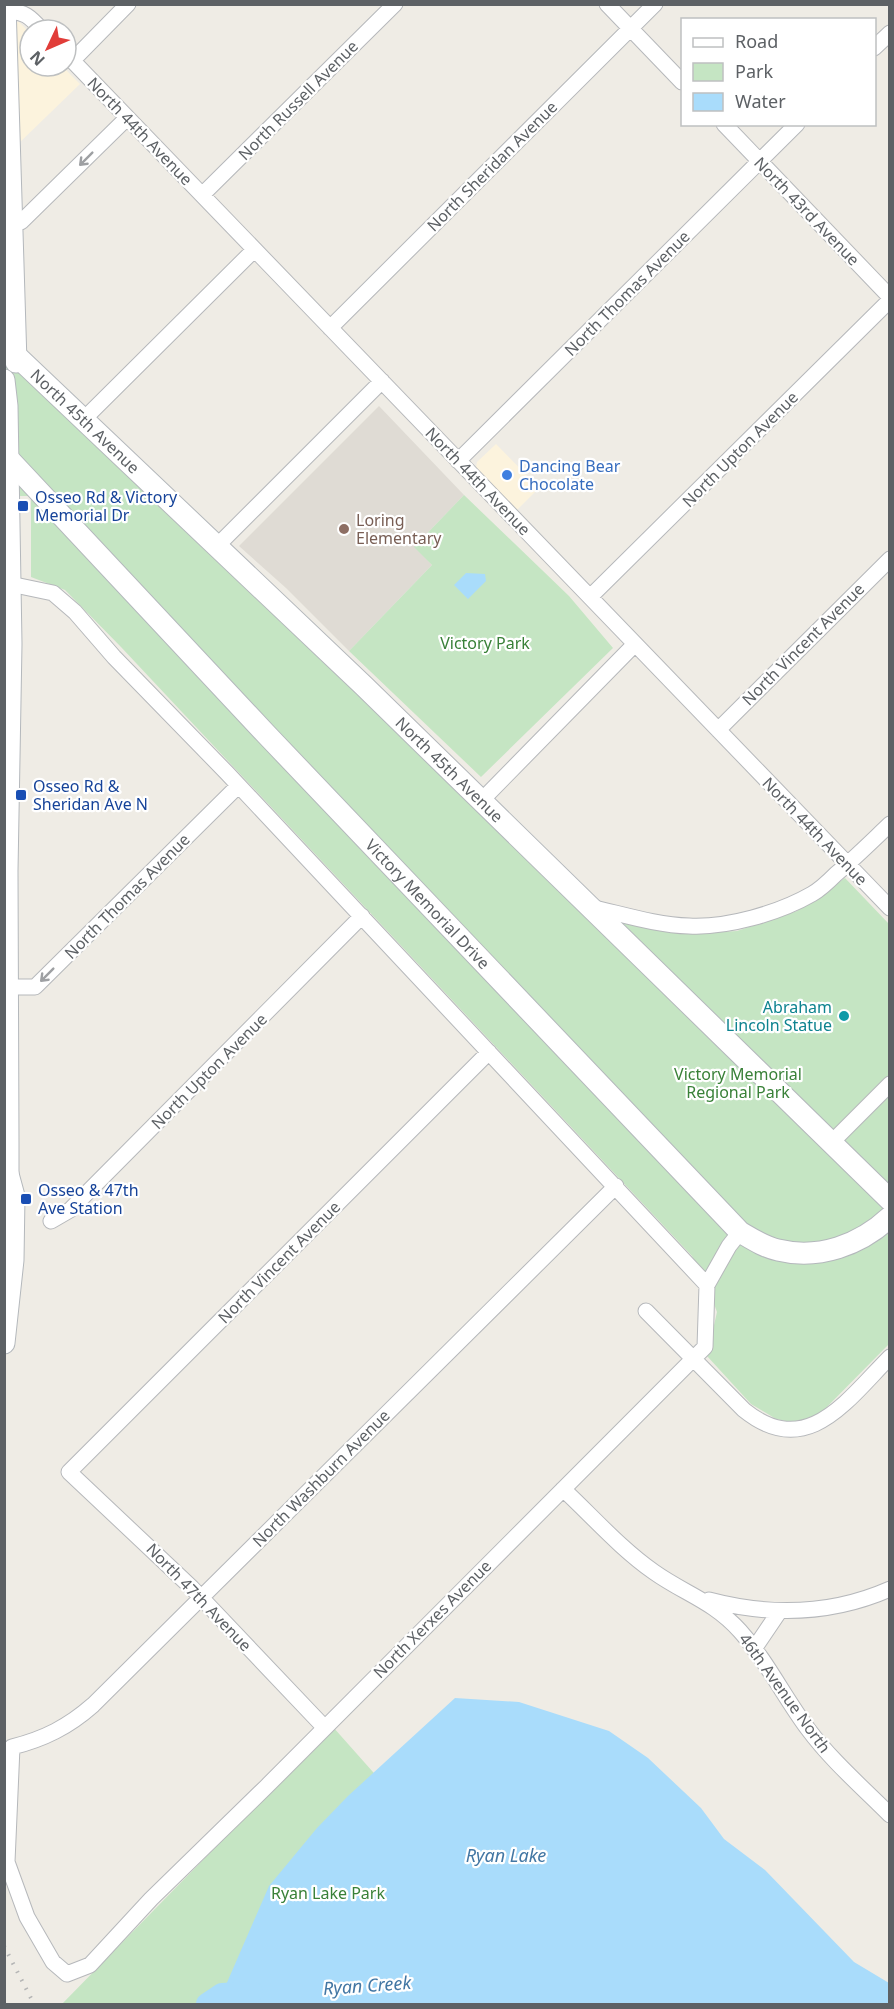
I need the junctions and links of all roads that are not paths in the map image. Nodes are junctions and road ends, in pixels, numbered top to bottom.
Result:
1 (128, 4) edge
2 (395, 4) edge
3 (608, 4) edge
4 (655, 4) edge
5 (6, 8) edge
6 (31, 18) edge
7 (631, 29) junction
8 (890, 33) edge
9 (876, 46) edge
10 (78, 49) edge
11 (78, 66) edge
12 (681, 81) edge
13 (127, 118) junction
14 (726, 126) edge
15 (795, 126) edge
16 (759, 161) junction
17 (202, 195) junction
18 (12, 222) junction
19 (254, 250) junction
20 (890, 299) edge
21 (330, 328) junction
22 (10, 350) edge
23 (4, 380) edge
24 (382, 381) junction
25 (7, 406) junction
26 (83, 420) junction
27 (6, 456) edge
28 (458, 461) junction
29 (216, 547) junction
30 (890, 559) edge
31 (10, 584) junction
32 (590, 597) junction
33 (635, 644) junction
34 (717, 730) junction
35 (238, 786) junction
36 (481, 801) junction
37 (890, 824) edge
38 (6, 836) edge
39 (847, 865) junction
40 (590, 907) junction
41 (890, 908) edge
42 (362, 916) junction
43 (8, 987) junction
44 (7, 1035) edge
45 (489, 1052) junction
46 (890, 1084) edge
47 (830, 1144) junction
48 (6, 1181) edge
49 (616, 1186) junction
50 (890, 1200) edge
51 (890, 1217) edge
52 (51, 1221) dead end
53 (740, 1232) junction
54 (4, 1285) edge
55 (707, 1285) junction
56 (7, 1311) junction
57 (646, 1311) dead end
58 (4, 1343) edge
59 (890, 1357) edge
60 (693, 1359) junction
61 (69, 1472) joint
62 (563, 1489) junction
63 (890, 1589) edge
64 (201, 1597) junction
65 (700, 1598) junction
66 (779, 1612) junction
67 (754, 1649) junction
68 (324, 1726) junction
69 (890, 1815) edge
70 (67, 1974) joint

1 - 10 street
2 - 17 street, North Russell Avenue
3 - 7 street
4 - 7 street, North Sheridan Avenue
5 - 6 street
5 - 18 street
7 - 12 street
7 - 21 street, North Sheridan Avenue
8 - 9 street
11 - 13 street, North 44th Avenue
13 - 17 street, North 44th Avenue
13 -> 18 street
14 - 16 street, North 43rd Avenue
15 - 16 street, North Thomas Avenue
16 - 20 street, North 43rd Avenue
16 - 28 street, North Thomas Avenue
17 - 19 street, North 44th Avenue
18 - 22 street
19 - 21 street, North 44th Avenue
19 - 26 street
20 - 32 street, North Upton Avenue
21 - 24 street, North 44th Avenue
22 - 25 street
22 - 26 street, North 45th Avenue
23 - 25 street
24 - 28 street, North 44th Avenue
24 - 29 street
25 - 27 street
26 - 29 street, North 45th Avenue
27 - 31 street
27 - 53 street, Victory Memorial Drive
28 - 32 street, North 44th Avenue
29 - 36 street, North 45th Avenue
30 - 34 street, North Vincent Avenue
31 - 35 street
31 - 38 street
32 - 33 street, North 44th Avenue
33 - 34 street, North 44th Avenue
33 - 36 street
34 - 39 street, North 44th Avenue
35 - 42 street
35 -> 43 street, North Thomas Avenue
36 - 40 street, North 45th Avenue
37 - 39 street
38 - 43 street
39 - 40 street
39 - 41 street, North 44th Avenue
40 - 47 street, North 45th Avenue
42 - 45 street
42 - 52 street, North Upton Avenue
43 - 44 street
44 - 48 street
45 - 49 street
45 - 61 street, North Vincent Avenue
46 - 47 street
47 - 50 street, North 45th Avenue
48 - 56 street
49 - 55 street
49 - 64 street, North Washburn Avenue
51 - 53 street, Victory Memorial Drive
53 - 55 street, North Xerxes Avenue
54 - 56 street
55 - 60 street, North Xerxes Avenue
56 - 58 street
57 - 60 street
59 - 60 street
60 - 62 street, North Xerxes Avenue
61 - 64 street, North 47th Avenue
62 - 65 street, 46th Avenue North
62 - 68 street, North Xerxes Avenue
63 - 66 street
64 - 68 street, North 47th Avenue
64 - 70 street, North Washburn Avenue
65 - 66 street
65 - 67 street, 46th Avenue North
66 - 67 street
67 - 69 street, 46th Avenue North
68 - 70 street, North Xerxes Avenue

